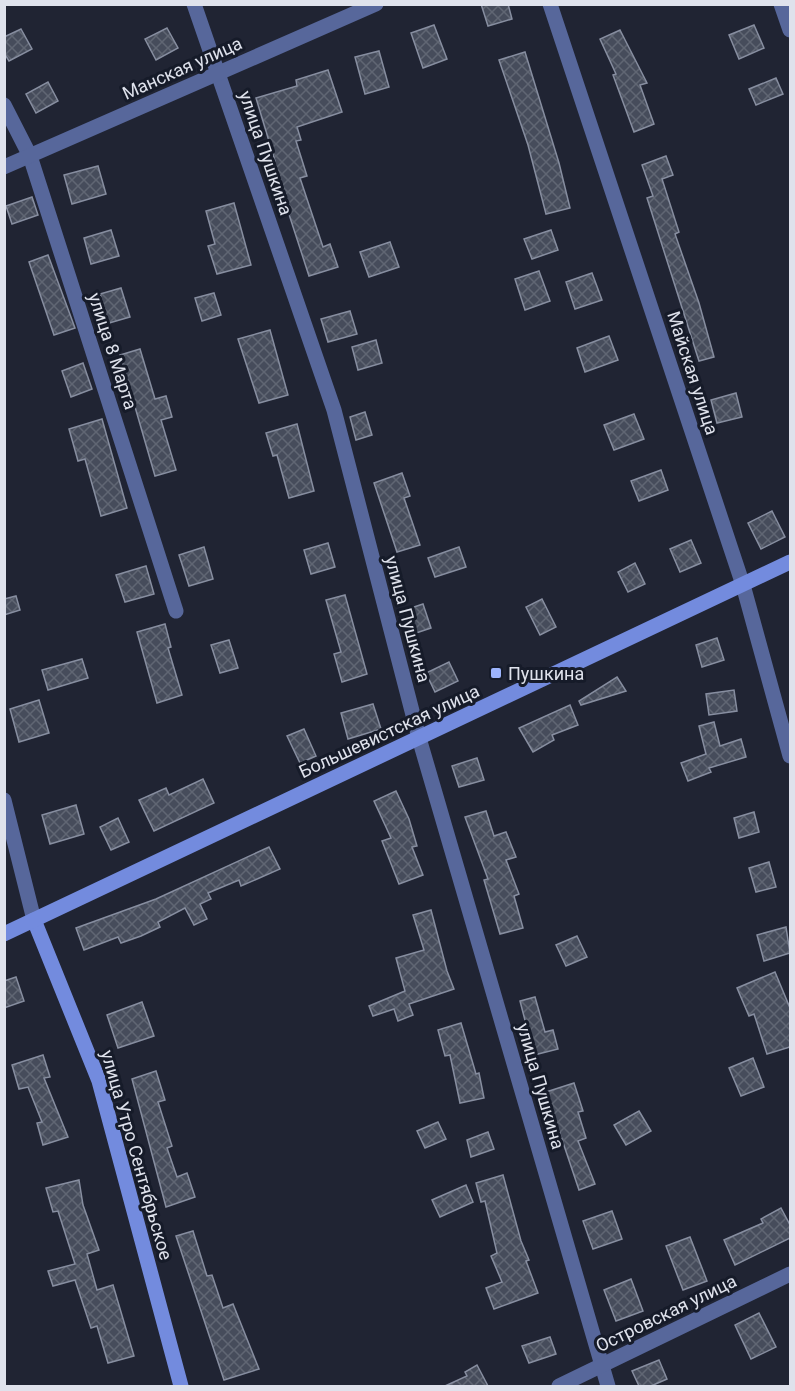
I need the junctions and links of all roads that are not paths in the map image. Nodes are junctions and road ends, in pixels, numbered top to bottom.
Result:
1 (194, 4) edge
2 (376, 4) edge
3 (550, 4) edge
4 (781, 4) edge
5 (790, 30) edge
6 (219, 73) junction
7 (4, 105) edge
8 (30, 156) junction
9 (4, 167) edge
10 (790, 562) edge
11 (743, 585) junction
12 (176, 611) dead end
13 (419, 738) junction
14 (790, 756) edge
15 (4, 800) edge
16 (34, 920) junction
17 (4, 934) edge
18 (790, 1274) edge
19 (602, 1367) junction
20 (181, 1386) edge
21 (559, 1386) edge
22 (608, 1386) edge

1 - 6 street, улица Пушкина
2 - 6 street, Манская улица
3 - 11 street, Майская улица
4 - 5 street
6 - 8 street, Манская улица
6 - 13 street, улица Пушкина
7 - 8 street, улица 8 Марта
8 - 9 street, Манская улица
8 - 12 street, улица 8 Марта
10 - 11 street, Большевистская улица
11 - 13 street, Большевистская улица
11 - 14 street, Майская улица
13 - 16 street, Большевистская улица
13 - 19 street, улица Пушкина
15 - 16 street, улица Утро Сентябрьское
16 - 17 street, Большевистская улица
16 - 20 street, улица Утро Сентябрьское
18 - 19 street, Островская улица
19 - 21 street, Островская улица
19 - 22 street, улица Пушкина

